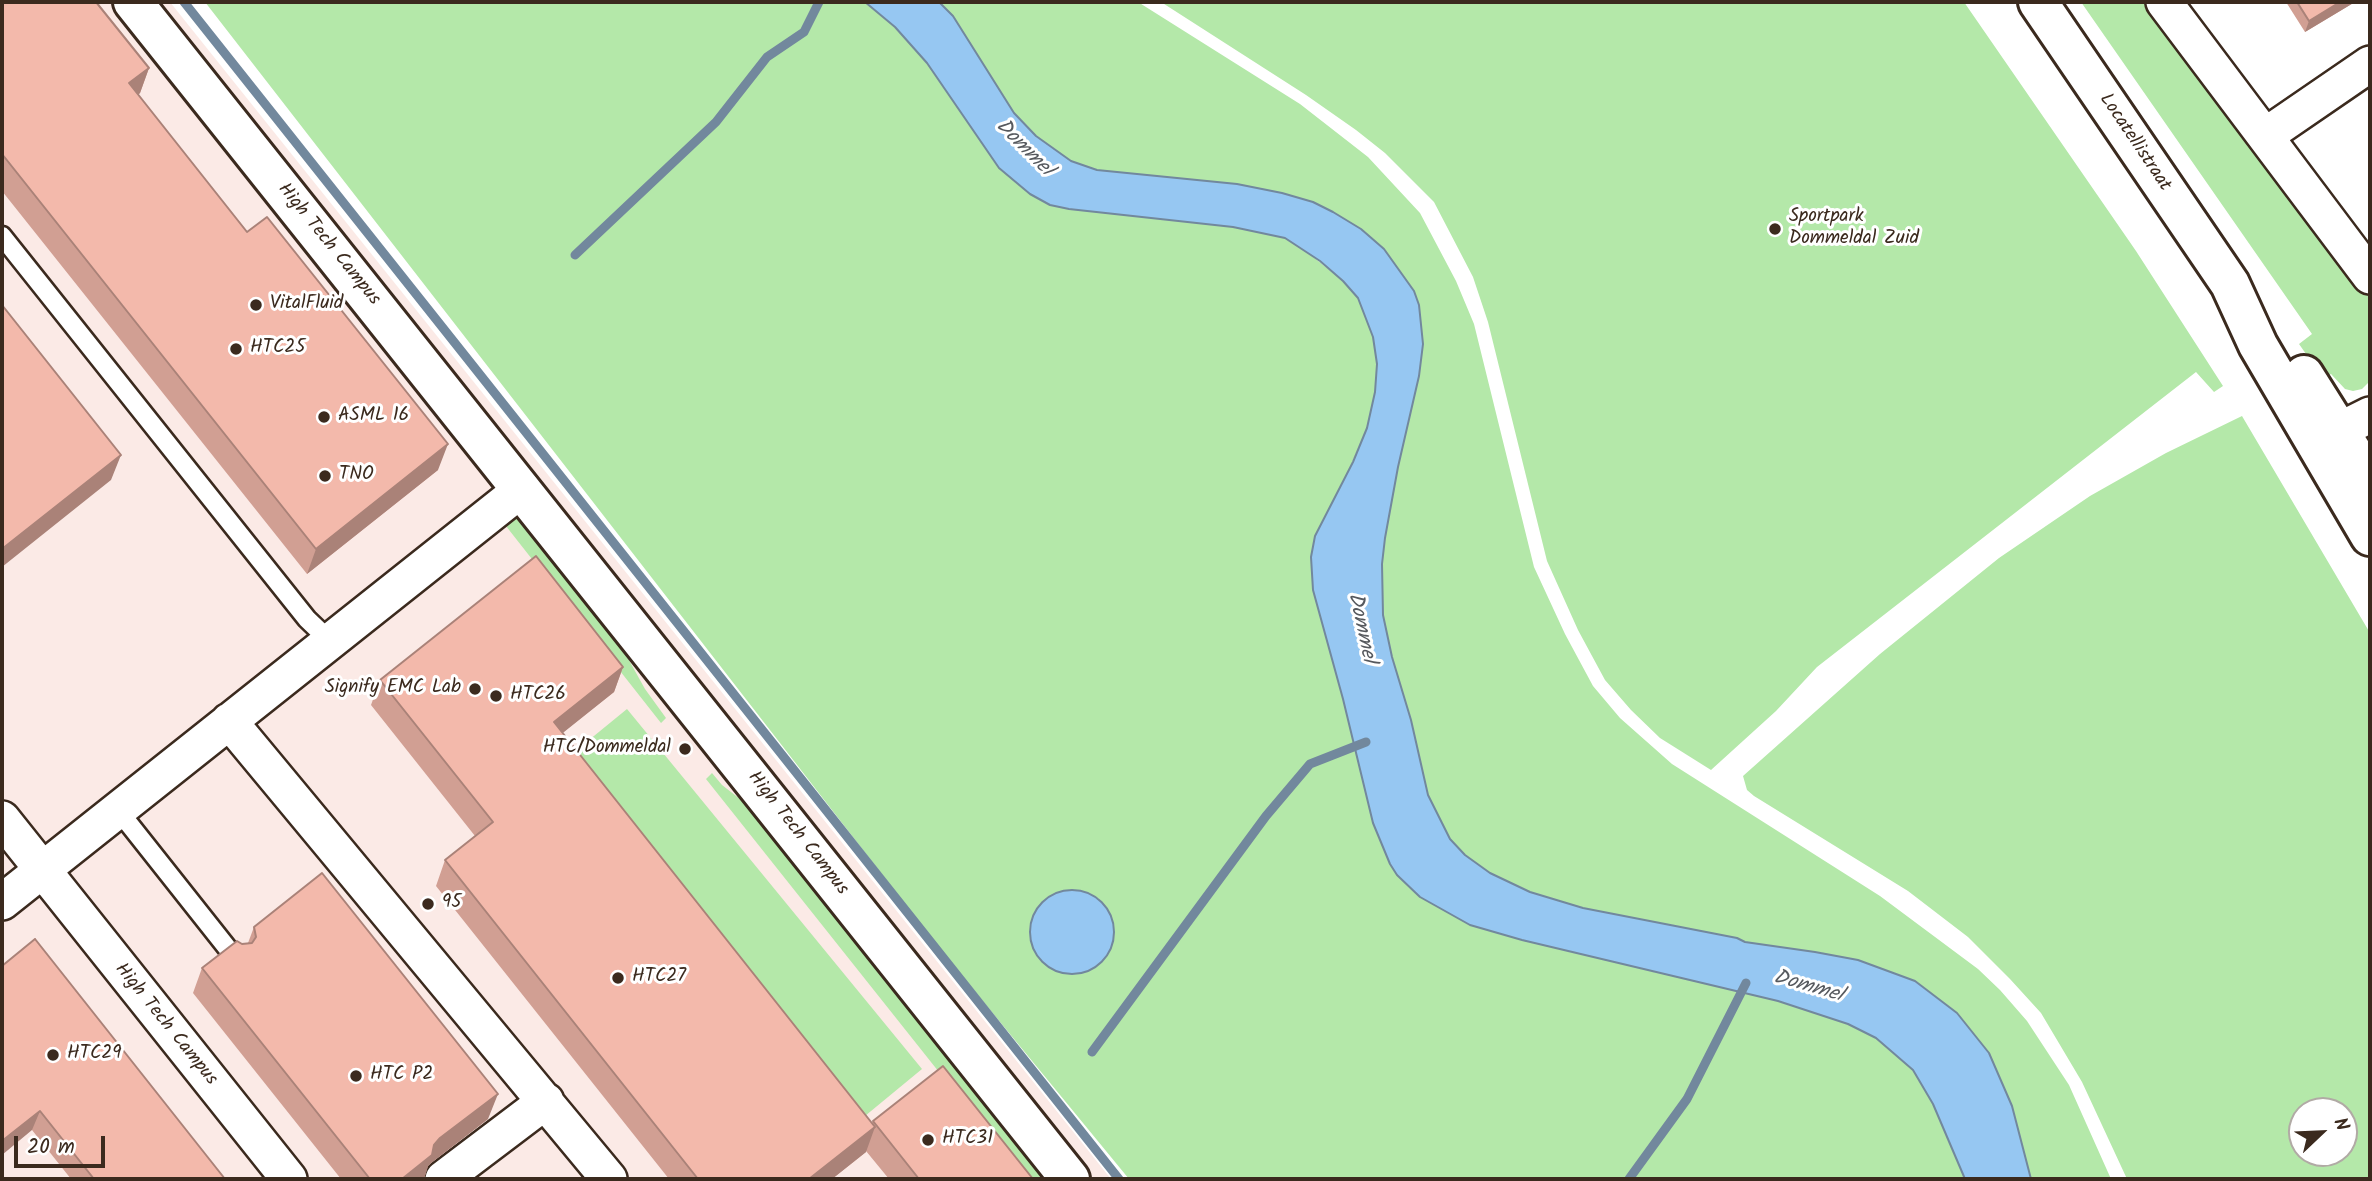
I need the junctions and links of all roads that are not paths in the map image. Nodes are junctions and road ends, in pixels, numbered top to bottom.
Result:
1 (133, 2) edge
2 (2038, 2) edge
3 (2164, 2) edge
4 (2370, 64) edge
5 (2265, 136) junction
6 (2, 236) edge
7 (2370, 276) edge
8 (2351, 448) edge
9 (522, 489) junction
10 (2370, 536) edge
11 (331, 642) junction
12 (229, 720) junction
13 (118, 810) junction
14 (2, 819) edge
15 (41, 871) junction
16 (2, 902) edge
17 (236, 959) edge
18 (546, 1101) junction
19 (289, 1179) edge
20 (443, 1179) edge
21 (609, 1179) edge
22 (1070, 1179) edge

1 - 9 street, High Tech Campus
2 - 8 street, Locatellistraat
3 - 5 street
4 - 5 street
5 - 7 street
6 - 11 lane
8 - 10 street, Locatellistraat
9 - 11 street
9 - 22 street, High Tech Campus
11 - 12 street
12 - 13 street
12 - 18 street
13 - 15 street
13 - 17 lane
14 - 15 street, High Tech Campus
15 - 16 street
15 - 19 street, High Tech Campus
18 - 20 street
18 - 21 street

